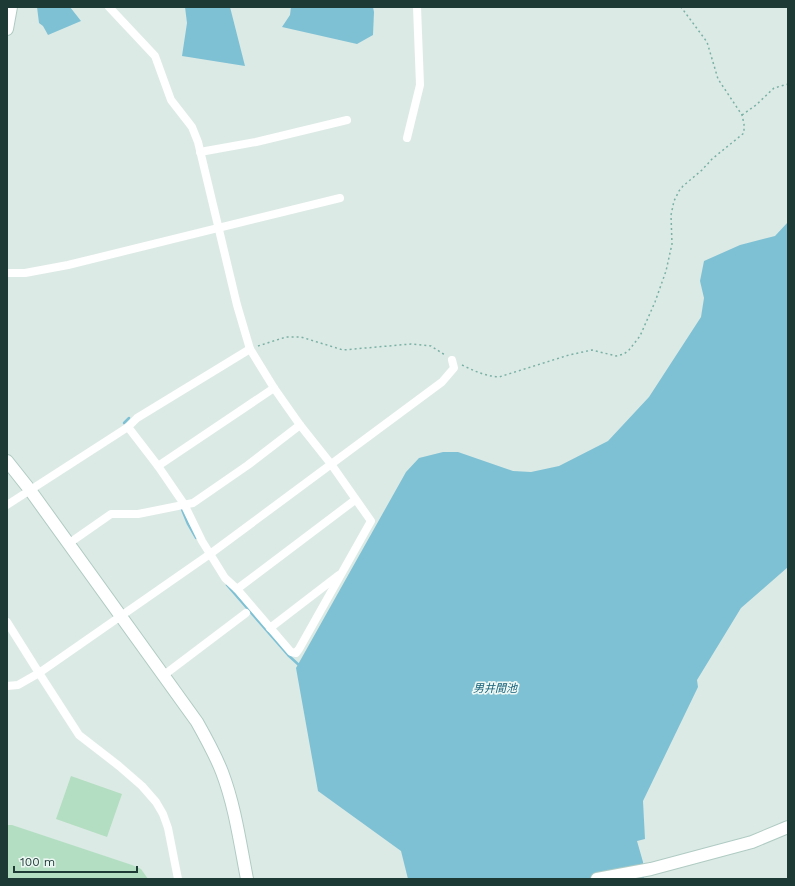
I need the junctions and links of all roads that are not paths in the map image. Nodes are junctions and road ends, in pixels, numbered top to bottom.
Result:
1 (11, 7) edge
2 (109, 7) edge
3 (417, 7) edge
4 (7, 29) edge
5 (347, 120) dead end
6 (407, 138) dead end
7 (200, 152) junction
8 (340, 198) dead end
9 (219, 228) junction
10 (7, 273) edge
11 (250, 349) junction
12 (452, 360) road end
13 (274, 388) junction
14 (300, 426) junction
15 (128, 427) junction
16 (7, 461) edge
17 (331, 464) junction
18 (158, 466) junction
19 (30, 490) junction
20 (355, 500) junction
21 (184, 504) junction
22 (7, 506) edge
23 (68, 544) junction
24 (210, 554) junction
25 (343, 572) junction
26 (237, 590) junction
27 (246, 613) dead end
28 (121, 616) junction
29 (7, 622) edge
30 (270, 628) junction
31 (39, 673) junction
32 (164, 675) junction
33 (7, 686) edge
34 (788, 827) edge
35 (178, 879) edge
36 (247, 879) edge
37 (597, 879) edge

1 - 4 street
2 - 7 street
3 - 6 street
5 - 7 street
7 - 9 street
8 - 9 street
9 - 10 street
9 - 11 street
11 - 13 street
11 - 15 street
12 - 17 street
13 - 14 street
13 - 18 street
14 - 17 street
14 - 21 street
15 - 18 street
15 - 19 street
16 - 19 street
17 - 20 street
17 - 24 street
18 - 21 street
19 - 22 street
19 - 23 street
20 - 25 street
20 - 26 street
21 - 23 street
21 - 24 street
23 - 28 street
24 - 26 street
24 - 28 street
25 - 30 street
25 - 30 street
26 - 30 street
27 - 32 street
28 - 31 street
28 - 32 street
29 - 31 street
31 - 33 street
31 - 35 street
32 - 36 street
34 - 37 street

